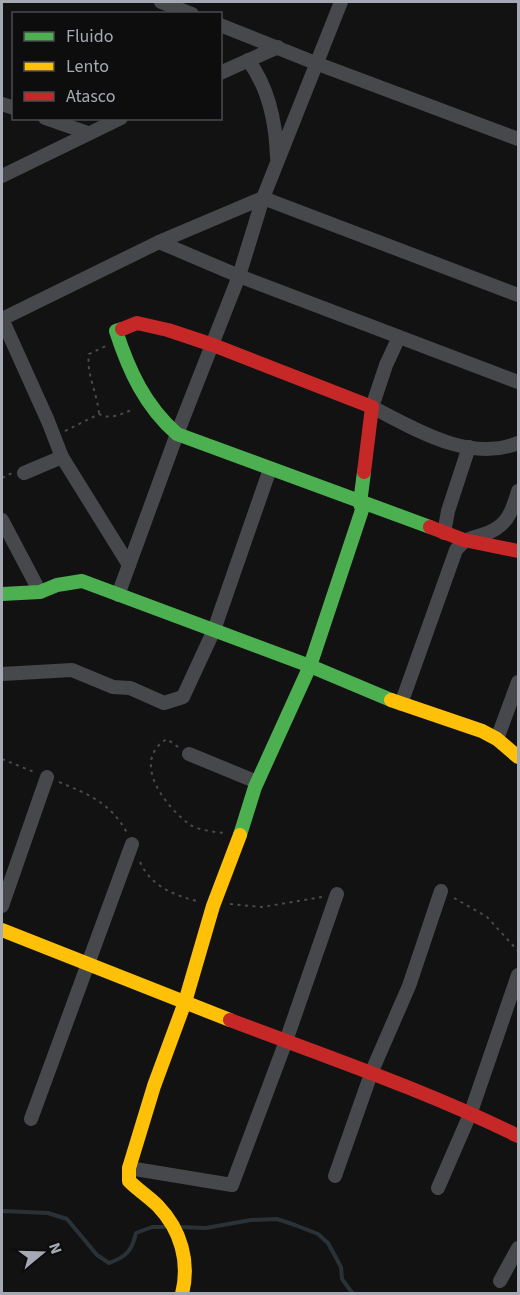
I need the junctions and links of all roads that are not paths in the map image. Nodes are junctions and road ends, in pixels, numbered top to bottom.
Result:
1 (161, 2) edge
2 (341, 2) edge
3 (187, 12) edge
4 (222, 25) edge
5 (278, 47) junction
6 (248, 60) junction
7 (318, 64) junction
8 (222, 72) edge
9 (51, 120) edge
10 (117, 120) edge
11 (88, 133) junction
12 (519, 139) edge
13 (277, 163) junction
14 (2, 176) edge
15 (262, 198) junction
16 (159, 242) junction
17 (239, 276) junction
18 (519, 295) edge
19 (2, 319) edge
20 (399, 337) junction
21 (213, 345) junction
22 (519, 382) edge
23 (372, 407) junction
24 (177, 434) junction
25 (519, 443) edge
26 (469, 447) junction
27 (62, 457) junction
28 (270, 469) junction
29 (24, 473) dead end
30 (519, 491) edge
31 (360, 503) junction
32 (2, 520) edge
33 (444, 533) junction
34 (464, 540) junction
35 (519, 551) edge
36 (129, 565) junction
37 (40, 592) junction
38 (2, 594) edge
39 (118, 595) junction
40 (214, 630) junction
41 (310, 666) junction
42 (2, 674) edge
43 (519, 682) edge
44 (401, 704) junction
45 (497, 739) junction
46 (189, 754) dead end
47 (519, 757) edge
48 (47, 777) road end
49 (257, 782) junction
50 (132, 843) road end
51 (441, 891) road end
52 (337, 894) road end
53 (2, 906) edge
54 (2, 930) edge
55 (88, 964) junction
56 (519, 975) edge
57 (185, 1002) junction
58 (286, 1041) junction
59 (372, 1071) junction
60 (471, 1112) junction
61 (32, 1119) dead end
62 (519, 1136) edge
63 (129, 1168) junction
64 (335, 1176) dead end
65 (438, 1188) dead end
66 (519, 1248) edge
67 (500, 1281) dead end
68 (182, 1293) edge

1 - 3 street
2 - 7 street
4 - 5 street
5 - 6 street
5 - 7 street
6 - 8 street
6 - 13 street
7 - 12 street
7 - 13 street
9 - 11 street
10 - 11 street
11 - 14 street
13 - 15 street
15 - 16 street
15 - 17 street
15 - 18 street
16 - 17 street
16 - 19 street
17 - 20 street
17 - 21 street
19 - 27 street
20 - 22 street
20 - 23 street
21 - 23 street
21 - 24 street
21 - 24 street
23 - 26 street
23 - 31 street
24 - 28 street
24 - 36 street
25 - 26 street
26 - 33 street
27 - 29 street
27 - 36 street
28 - 31 street
28 - 40 street
30 - 34 street
31 - 33 street
31 - 41 street
32 - 37 street
33 - 34 street
34 - 35 street
34 - 44 street
36 - 39 street
37 - 38 street
37 - 39 street
39 - 40 street
40 - 41 street
40 - 42 street
41 - 44 street
41 - 49 street
43 - 45 street
44 - 45 street
45 - 47 street
46 - 49 street
48 - 53 street
49 - 57 street
50 - 55 street
51 - 59 street
52 - 58 street
54 - 55 street
55 - 57 street
55 - 61 street
56 - 60 street
57 - 58 street
57 - 63 street
58 - 59 street
58 - 63 street
59 - 60 street
59 - 64 street
60 - 62 street
60 - 65 street
63 - 68 street
66 - 67 street

